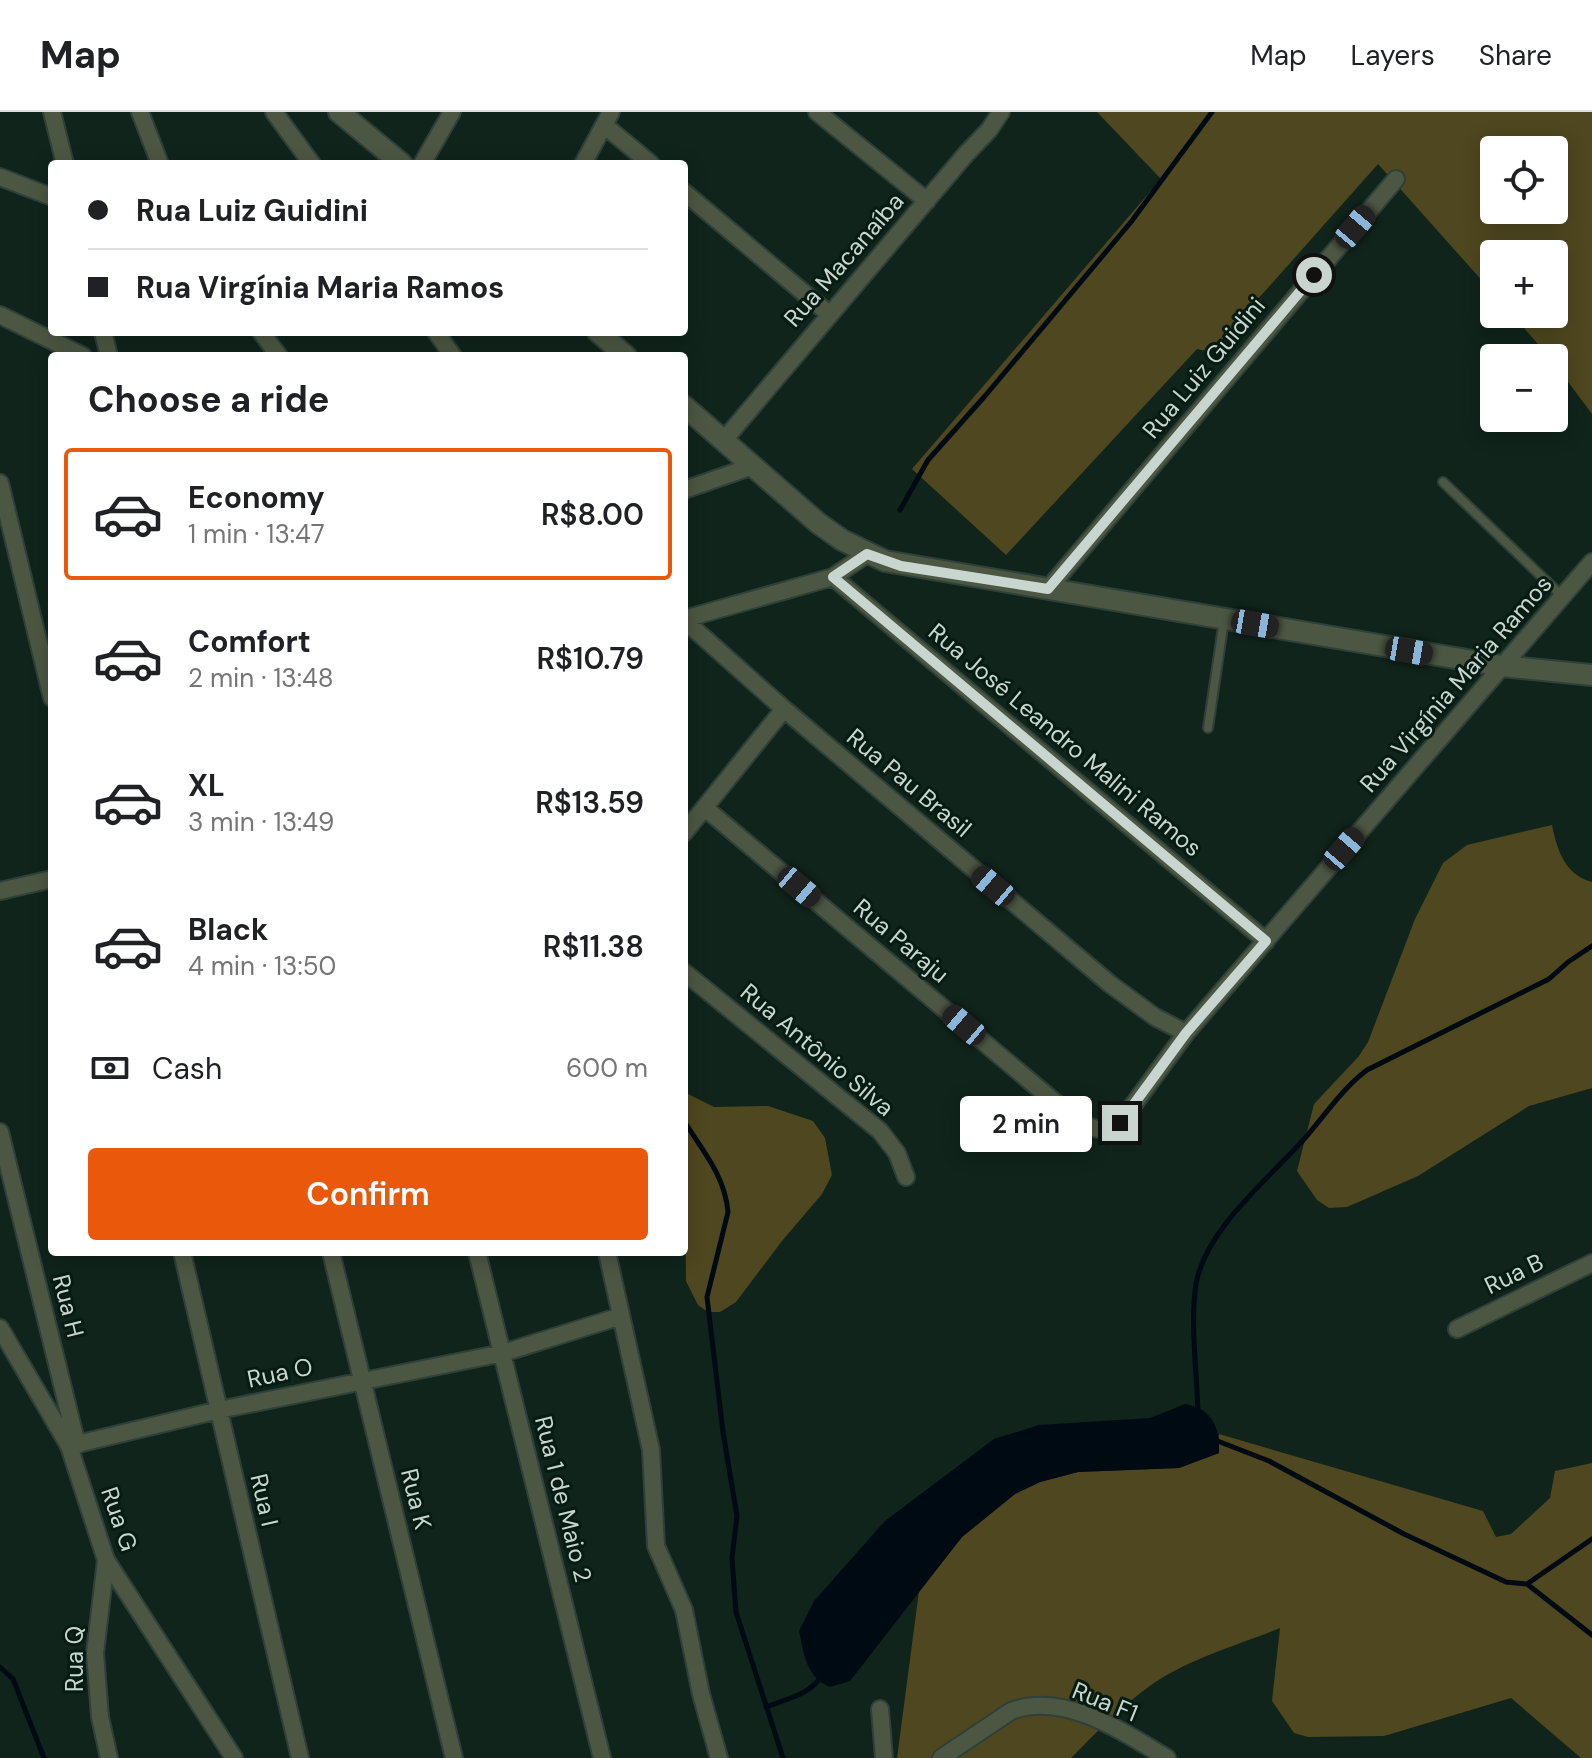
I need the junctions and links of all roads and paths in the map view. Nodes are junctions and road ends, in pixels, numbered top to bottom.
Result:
1 (52, 112) edge
2 (140, 112) edge
3 (274, 112) edge
4 (339, 112) edge
5 (452, 112) edge
6 (817, 112) edge
7 (1001, 112) edge
8 (608, 118) edge
9 (64, 160) edge
10 (158, 160) edge
11 (309, 160) edge
12 (397, 160) edge
13 (424, 160) edge
14 (585, 160) edge
15 (647, 160) edge
16 (0, 177) edge
17 (1396, 179) dead end
18 (48, 195) edge
19 (688, 195) edge
20 (927, 201) junction
21 (829, 314) junction
22 (0, 315) edge
23 (603, 336) edge
24 (75, 352) edge
25 (621, 352) edge
26 (688, 409) edge
27 (724, 440) junction
28 (753, 466) junction
29 (1443, 482) dead end
30 (0, 483) edge
31 (688, 489) edge
32 (867, 554) junction
33 (1592, 562) edge
34 (833, 577) junction
35 (1048, 589) junction
36 (1563, 597) junction
37 (688, 618) edge
38 (1225, 619) junction
39 (688, 623) edge
40 (1502, 666) junction
41 (1592, 675) edge
42 (48, 681) edge
43 (784, 709) junction
44 (1208, 728) dead end
45 (705, 808) junction
46 (688, 828) edge
47 (48, 880) edge
48 (0, 891) edge
49 (1266, 941) junction
50 (688, 975) edge
51 (1186, 1033) junction
52 (1109, 1130) joint
53 (0, 1132) edge
54 (906, 1177) dead end
55 (183, 1256) edge
56 (332, 1256) edge
57 (478, 1256) edge
58 (608, 1256) edge
59 (1592, 1263) edge
60 (621, 1316) junction
61 (0, 1328) edge
62 (1457, 1329) dead end
63 (503, 1353) junction
64 (362, 1380) junction
65 (219, 1410) junction
66 (73, 1445) junction
67 (106, 1560) junction
68 (880, 1709) dead end
69 (109, 1758) edge
70 (234, 1758) edge
71 (300, 1758) edge
72 (454, 1758) edge
73 (602, 1758) edge
74 (719, 1758) edge
75 (884, 1758) edge
76 (941, 1758) edge
77 (1167, 1758) edge

1 - 9 street
2 - 10 street
3 - 11 street
4 - 12 street
5 - 13 street
6 - 20 street
7 - 20 street, Rua Macanaíba
8 - 14 street
8 - 15 street
16 - 18 street
17 - 35 street, Rua Luiz Guidini
19 - 21 street
20 - 21 street, Rua Macanaíba
21 - 27 street, Rua Macanaíba
22 - 24 street
23 - 25 street
26 - 27 street
27 - 28 street
28 - 31 street
28 - 32 street
29 - 36 lane
30 - 42 street
32 - 34 street
32 - 35 street
33 - 36 street, Rua Virgínia Maria Ramos
34 - 37 street
34 - 49 street, Rua José Leandro Malini Ramos
35 - 38 street
36 - 40 street, Rua Virgínia Maria Ramos
38 - 40 street
38 - 44 lane
39 - 43 street, Rua Pau Brasil
40 - 41 street
40 - 49 street, Rua Virgínia Maria Ramos
43 - 45 street
43 - 51 street, Rua Pau Brasil
45 - 46 street
45 - 52 street, Rua Paraju
47 - 48 street
49 - 51 street, Rua Virgínia Maria Ramos
50 - 54 street, Rua Antônio Silva
51 - 52 street, Rua Virgínia Maria Ramos
53 - 66 street, Rua H
55 - 65 street, Rua I
56 - 64 street, Rua K
57 - 63 street, Rua 1 de Maio 2
58 - 60 street
59 - 62 street, Rua B
60 - 63 street, Rua O
60 - 74 street
61 - 66 street, Rua G
63 - 64 street, Rua O
63 - 73 street, Rua 1 de Maio 2
64 - 65 street, Rua O
64 - 72 street, Rua K
65 - 66 street, Rua O
65 - 71 street, Rua I
66 - 67 street, Rua G
67 - 69 street, Rua Q
67 - 70 street, Rua G
68 - 75 street
76 - 77 street, Rua F1

